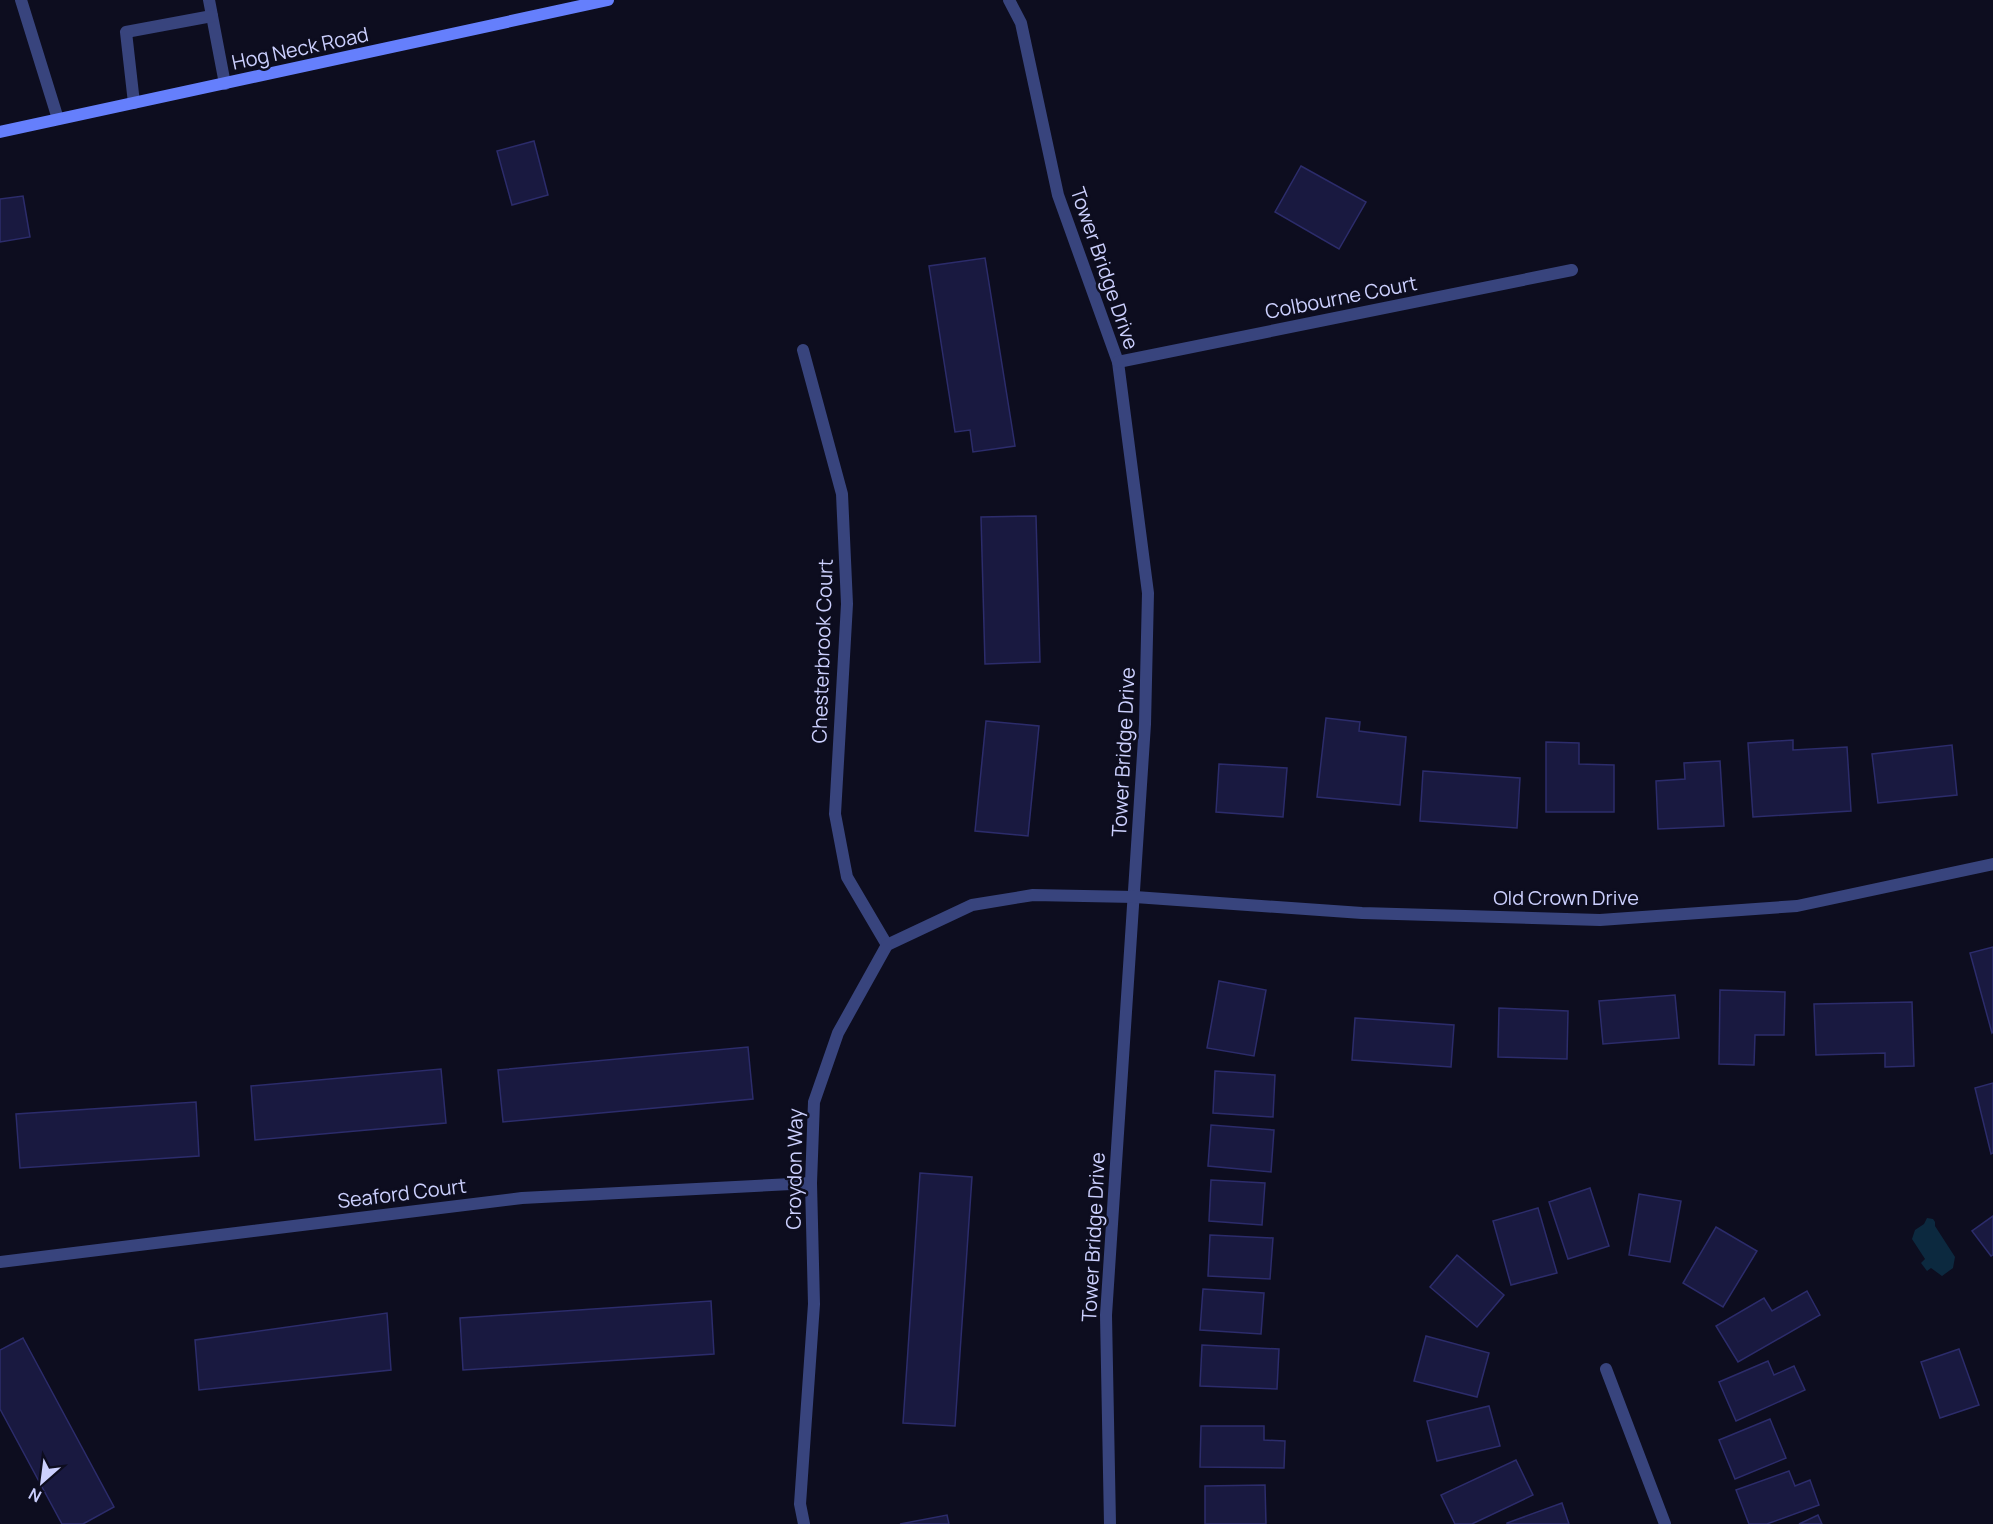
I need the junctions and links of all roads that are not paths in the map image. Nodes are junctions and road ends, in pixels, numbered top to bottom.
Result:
1 (21, 0) edge
2 (209, 0) edge
3 (608, 0) edge
4 (1009, 0) edge
5 (212, 16) junction
6 (225, 84) junction
7 (135, 104) junction
8 (58, 119) junction
9 (0, 132) edge
10 (1572, 270) dead end
11 (804, 350) dead end
12 (1118, 362) junction
13 (1993, 864) edge
14 (1135, 897) junction
15 (887, 945) junction
16 (811, 1183) junction
17 (0, 1262) edge
18 (1606, 1369) dead end
19 (804, 1524) edge
20 (1110, 1524) edge
21 (1665, 1524) edge

1 - 8 street
2 - 5 street
3 - 6 main road, Hog Neck Road
4 - 12 street, Tower Bridge Drive
5 - 6 street
5 - 7 street
6 - 7 main road, Hog Neck Road
7 - 8 main road, Hog Neck Road
8 - 9 main road, Hog Neck Road
10 - 12 street, Colbourne Court
11 - 15 street, Chesterbrook Court
12 - 14 street, Tower Bridge Drive
13 - 14 street, Old Crown Drive
14 - 15 street
14 - 20 street, Tower Bridge Drive
15 - 16 street, Croydon Way
16 - 17 street, Seaford Court
16 - 19 street, Croydon Way
18 - 21 street

